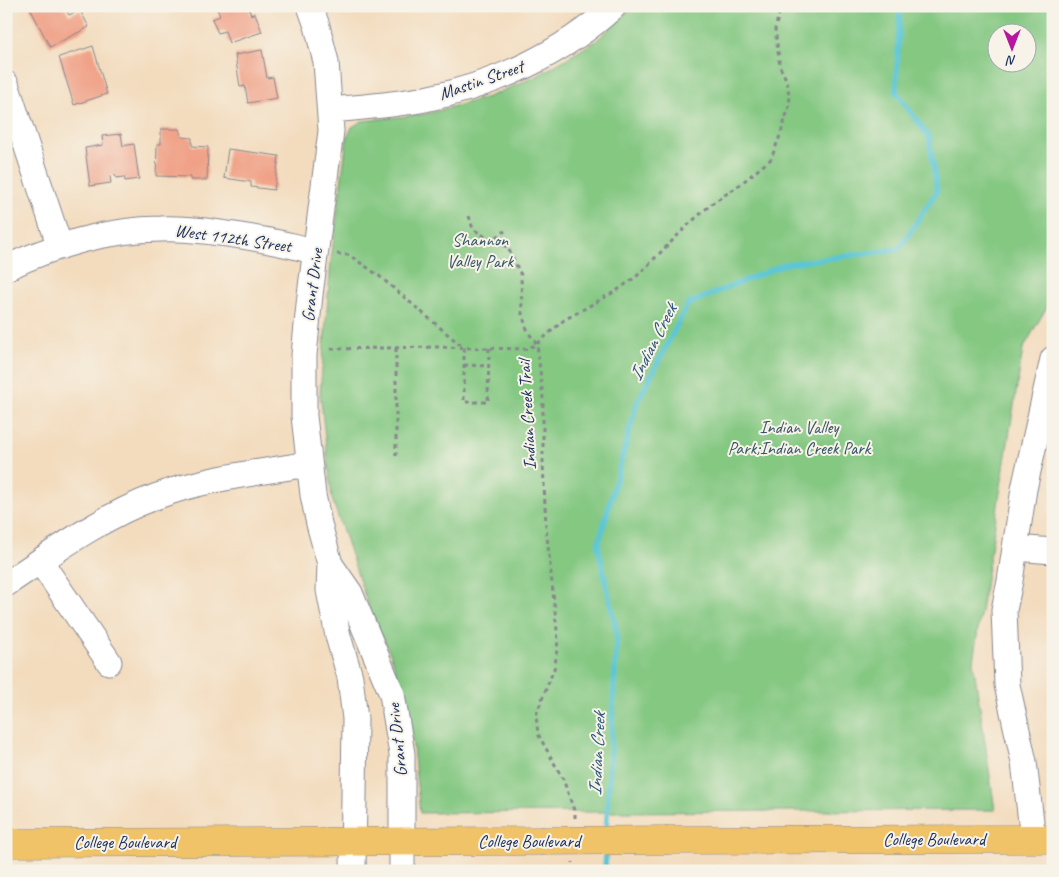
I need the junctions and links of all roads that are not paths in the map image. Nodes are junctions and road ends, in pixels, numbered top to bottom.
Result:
1 (310, 6) edge
2 (614, 6) edge
3 (6, 84) edge
4 (331, 110) junction
5 (60, 247) junction
6 (315, 252) junction
7 (6, 268) edge
8 (1053, 359) edge
9 (1048, 404) edge
10 (308, 464) junction
11 (1015, 548) junction
12 (1053, 550) edge
13 (40, 561) junction
14 (330, 564) junction
15 (6, 584) edge
16 (109, 662) dead end
17 (1043, 839) edge
18 (402, 841) junction
19 (354, 842) junction
20 (6, 843) edge
21 (353, 871) edge
22 (402, 871) edge

1 - 4 street, Grant Drive
2 - 4 street, Mastin Street
3 - 5 street
4 - 6 street, Grant Drive
5 - 6 street, West 112th Street
5 - 7 street, West 112th Street
6 - 10 street, Grant Drive
8 - 9 street
9 - 11 street
10 - 13 street
10 - 14 street, Grant Drive
11 - 12 street
11 - 17 street
13 - 15 street
13 - 16 street
14 - 18 street, Grant Drive
14 - 19 street, Grant Drive
17 - 18 main road, College Boulevard, bridge
18 - 19 main road, College Boulevard
18 - 22 street, Grant Drive
19 - 20 main road, College Boulevard
19 - 21 street, Grant Drive

